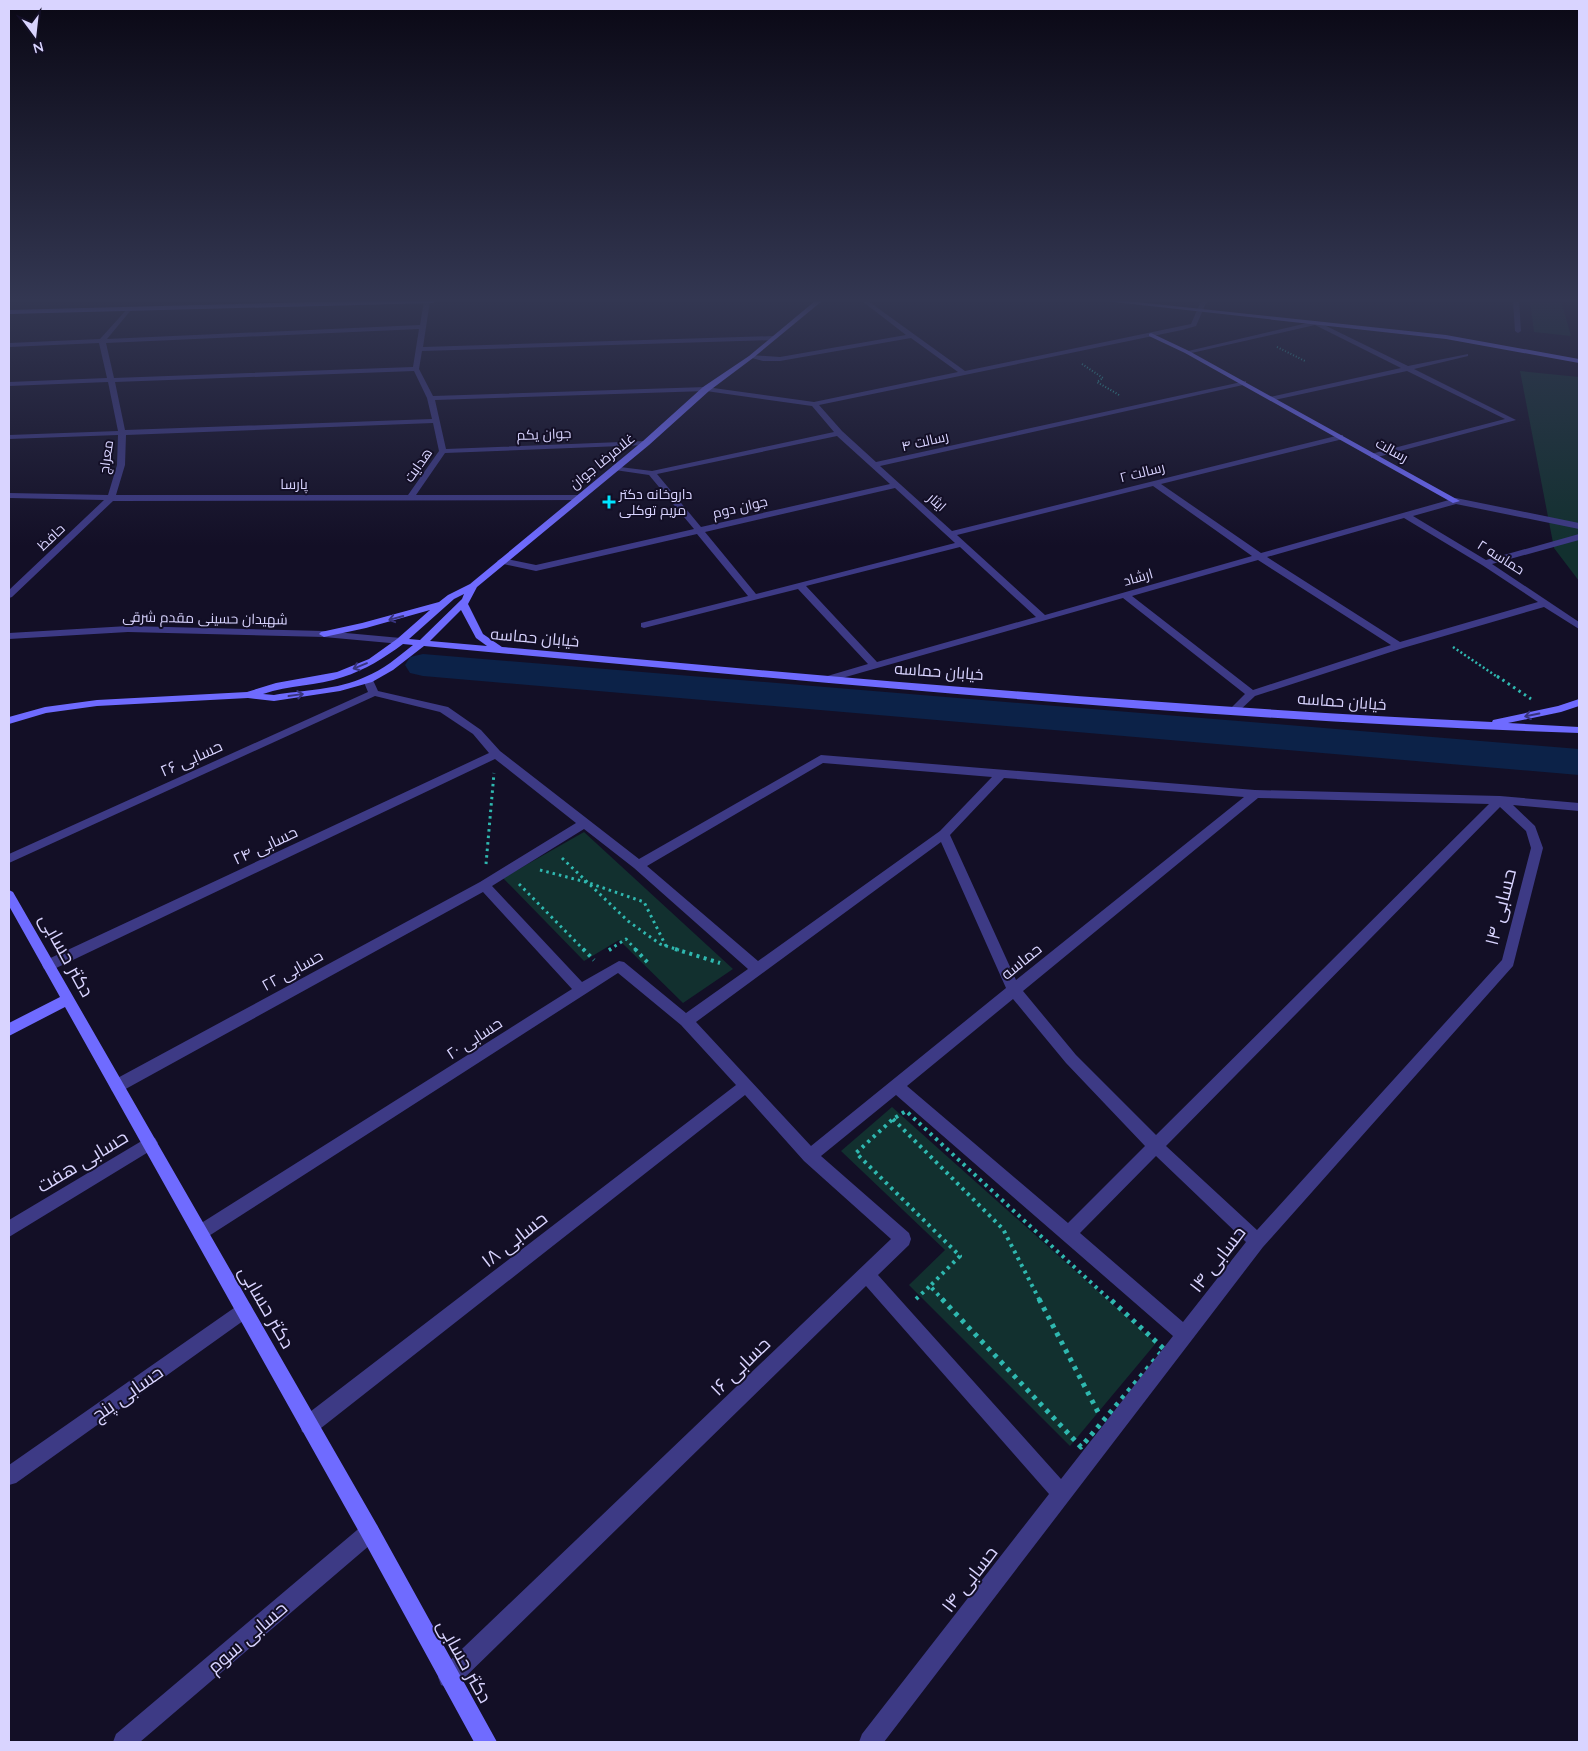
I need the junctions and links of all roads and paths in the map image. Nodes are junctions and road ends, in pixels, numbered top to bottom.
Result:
1 (53, 383) edge
2 (111, 383) edge
3 (423, 383) edge
4 (715, 383) edge
5 (917, 383) edge
6 (1098, 383) edge
7 (1243, 383) joint
8 (1347, 383) edge
9 (1435, 383) edge
10 (9, 384) edge
11 (706, 389) junction
12 (431, 398) junction
13 (1273, 400) junction
14 (814, 404) junction
15 (1140, 406) junction
16 (436, 422) junction
17 (122, 432) junction
18 (839, 432) junction
19 (9, 437) edge
20 (1340, 437) junction
21 (646, 443) junction
22 (443, 451) junction
23 (1374, 456) junction
24 (875, 465) junction
25 (615, 468) junction
26 (652, 473) junction
27 (1154, 483) junction
28 (897, 485) junction
29 (9, 495) edge
30 (580, 497) junction
31 (111, 498) junction
32 (410, 498) junction
33 (1456, 501) junction
34 (1405, 515) junction
35 (1579, 526) edge
36 (701, 530) junction
37 (951, 534) junction
38 (1579, 537) edge
39 (962, 544) junction
40 (1260, 557) junction
41 (502, 561) junction
42 (1485, 563) junction
43 (800, 585) junction
44 (473, 586) junction
45 (9, 595) edge
46 (1125, 595) junction
47 (754, 597) junction
48 (1546, 603) junction
49 (443, 604) junction
50 (463, 604) junction
51 (1043, 618) junction
52 (644, 625) dead end
53 (1579, 626) edge
54 (324, 634) junction
55 (1435, 635) junction
56 (9, 636) edge
57 (401, 641) junction
58 (422, 643) junction
59 (1399, 646) junction
60 (500, 650) junction
61 (875, 666) junction
62 (828, 679) junction
63 (368, 680) junction
64 (374, 692) junction
65 (1252, 694) junction
66 (248, 695) junction
67 (1579, 702) edge
68 (1234, 710) junction
69 (1550, 712) junction
70 (9, 721) edge
71 (1579, 722) edge
72 (1474, 726) junction
73 (1579, 730) edge
74 (496, 754) junction
75 (1002, 773) junction
76 (1255, 794) junction
77 (1500, 800) junction
78 (1579, 807) edge
79 (584, 824) junction
80 (944, 834) junction
81 (551, 844) junction
82 (9, 859) edge
83 (638, 865) junction
84 (539, 870) dead end
85 (512, 877) dead end
86 (586, 882) junction
87 (484, 884) junction
88 (9, 894) edge
89 (666, 946) junction
90 (49, 965) junction
91 (651, 966) dead end
92 (755, 971) junction
93 (581, 990) junction
94 (1014, 990) junction
95 (68, 999) junction
96 (686, 1022) junction
97 (9, 1030) edge
98 (117, 1086) junction
99 (746, 1086) junction
100 (897, 1086) junction
101 (893, 1118) junction
102 (150, 1143) junction
103 (1156, 1146) junction
104 (810, 1156) junction
105 (9, 1229) edge
106 (201, 1233) junction
107 (1068, 1234) junction
108 (1257, 1241) junction
109 (866, 1274) junction
110 (244, 1310) junction
111 (1184, 1335) junction
112 (310, 1425) junction
113 (1107, 1426) junction
114 (9, 1476) edge
115 (1062, 1494) junction
116 (370, 1532) junction
117 (449, 1677) junction
118 (124, 1742) edge
119 (486, 1742) edge
120 (870, 1742) edge

1 - 10 street
2 - 17 street, معراج
3 - 12 street, هدایت
4 - 11 main road, غلامرضا جوان
5 - 14 street
6 - 15 path
7 - 13 main road, رسالت
7 - 15 street, رسالت ۴
8 - 13 street
9 - 23 street
11 - 12 street
11 - 14 street
11 - 21 main road, غلامرضا جوان
12 - 16 street, هدایت
13 - 20 main road, رسالت
14 - 18 street, ایثار
15 - 24 street, رسالت ۴
16 - 17 street
16 - 22 street, هدایت
17 - 19 street
17 - 31 street, معراج
18 - 24 street, ایثار
18 - 26 street
20 - 23 main road, رسالت
20 - 27 street, رسالت ۲
21 - 22 street, جوان یکم
21 - 25 main road, غلامرضا جوان
22 - 32 street, هدایت
23 - 33 main road, رسالت
24 - 28 street, ایثار
25 - 26 street
25 - 30 main road, غلامرضا جوان
26 - 36 street
27 - 37 street, رسالت ۲
27 - 40 street
28 - 36 street, جوان دوم
28 - 37 street, ایثار
29 - 31 street, پارسا
30 - 32 street, پارسا
30 - 41 main road, غلامرضا جوان
31 - 32 street, پارسا
31 - 45 street, حافظ
33 - 34 street, ارشاد
33 - 35 street, رسالت
34 - 40 street, ارشاد
34 - 42 street, حماسه ۲
36 - 41 street, جوان دوم
36 - 47 street
37 - 39 street, ایثار
38 - 42 street
39 - 43 street
39 - 51 street, ایثار
40 - 46 street, ارشاد
40 - 59 street
41 - 44 main road, غلامرضا جوان
42 - 48 street, حماسه ۲
43 - 47 street
43 - 61 street
44 - 49 main road, غلامرضا جوان
44 - 50 main road, غلامرضا جوان
46 - 51 street, ارشاد
46 - 65 street
47 - 52 street
48 - 53 street, حماسه ۲
48 - 55 street
49 -> 54 main road
49 - 57 main road, غلامرضا جوان
50 - 58 main road, غلامرضا جوان
50 - 60 main road
51 - 61 street, ارشاد
54 - 56 street, شهیدان حسینی مقدم شرقی
54 - 57 street, شهیدان حسینی مقدم شرقی
55 - 59 street
55 - 69 path
57 - 58 main road, خیابان حماسه
57 -> 66 main road
58 - 60 main road, خیابان حماسه
58 - 63 main road
59 - 65 street
60 - 62 main road, خیابان حماسه
61 - 62 street, ارشاد
62 - 68 main road, خیابان حماسه
63 - 64 street
66 -> 63 main road
64 - 74 street
64 - 82 street, حسابی ۲۶
65 - 68 street
66 - 70 main road
67 - 69 main road, خیابان حماسه
68 - 72 main road, خیابان حماسه
69 -> 72 main road, خیابان حماسه
71 - 72 main road, خیابان حماسه
72 - 73 main road
74 - 79 street
74 - 87 path
74 - 90 street, حسابی ۲۴
75 - 76 street
75 - 80 street
75 - 83 street
76 - 77 street
76 - 94 street, حماسه
77 - 78 street
77 - 103 street
77 - 108 street, حسابی ۱۴
79 - 81 street, حسابی ۲۲
79 - 83 street
80 - 92 street
80 - 94 street
81 - 86 path
81 - 87 street, حسابی ۲۲
83 - 92 street
84 - 86 path
85 - 91 path
86 - 89 path
86 - 89 path
87 - 93 street
87 - 98 street, حسابی ۲۲
88 - 90 main road, دکتر حسابی
89 - 92 path
90 - 95 main road, دکتر حسابی
92 - 96 street
93 - 96 street, حسابی ۲۰
93 - 106 street, حسابی ۲۰
94 - 100 street, حماسه
94 - 103 street
95 - 97 main road
95 - 98 main road, دکتر حسابی
96 - 99 street, حسابی ۲۰
98 - 102 main road, دکتر حسابی
99 - 104 street, حسابی ۱۶
99 - 112 street, حسابی ۱۸
100 - 104 street, حماسه
100 - 107 street
101 - 113 path
101 - 113 path
101 - 113 path
102 - 105 street, حسابی هفت
102 - 106 main road, دکتر حسابی
103 - 107 street
103 - 108 street
104 - 109 street, حسابی ۱۶
106 - 110 main road, دکتر حسابی
107 - 111 street
108 - 111 street, حسابی ۱۴
109 - 115 street
109 - 117 street, حسابی ۱۶
110 - 112 main road, دکتر حسابی
110 - 114 street, حسابی پنج
111 - 113 street, حسابی ۱۴
112 - 116 main road, دکتر حسابی
113 - 115 street, حسابی ۱۴
115 - 120 street, حسابی ۱۴
116 - 117 main road, دکتر حسابی
116 - 118 street, حسابی سوم
117 - 119 main road, دکتر حسابی

